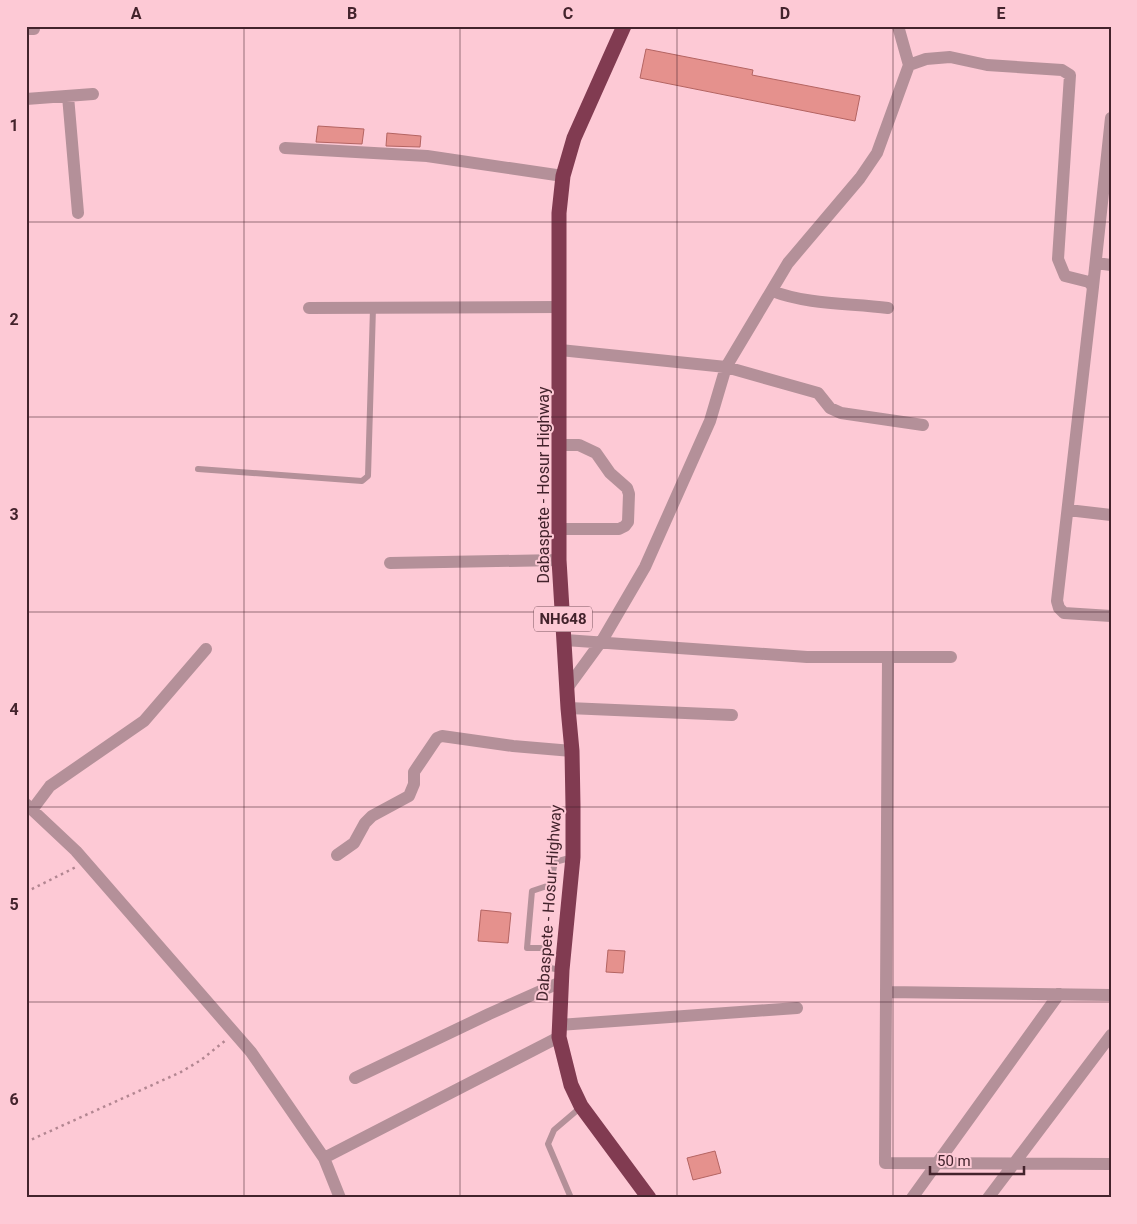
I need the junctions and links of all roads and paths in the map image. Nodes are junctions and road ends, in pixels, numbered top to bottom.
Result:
1 (34, 26) edge
2 (624, 26) edge
3 (898, 26) edge
4 (26, 29) edge
5 (909, 65) junction
6 (92, 94) dead end
7 (68, 96) junction
8 (26, 100) edge
9 (1111, 118) edge
10 (285, 148) dead end
11 (563, 176) junction
12 (78, 213) dead end
13 (1096, 263) junction
14 (1111, 265) edge
15 (1094, 287) junction
16 (772, 291) junction
17 (560, 307) junction
18 (309, 308) dead end
19 (374, 308) junction
20 (888, 308) dead end
21 (560, 350) junction
22 (726, 367) junction
23 (923, 425) dead end
24 (560, 445) junction
25 (198, 469) dead end
26 (1068, 510) junction
27 (1111, 515) edge
28 (559, 528) junction
29 (559, 560) junction
30 (390, 562) dead end
31 (1111, 616) edge
32 (565, 640) junction
33 (206, 649) dead end
34 (888, 657) junction
35 (952, 657) dead end
36 (568, 687) junction
37 (568, 708) junction
38 (732, 715) dead end
39 (572, 751) junction
40 (29, 807) edge
41 (337, 855) dead end
42 (573, 857) junction
43 (85, 862) junction
44 (26, 892) edge
45 (562, 976) junction
46 (886, 992) junction
47 (1059, 994) junction
48 (1111, 995) edge
49 (797, 1008) dead end
50 (559, 1031) junction
51 (235, 1033) junction
52 (1111, 1035) edge
53 (356, 1078) dead end
54 (582, 1106) junction
55 (26, 1142) edge
56 (324, 1158) junction
57 (937, 1163) junction
58 (1014, 1164) junction
59 (1111, 1164) edge
60 (340, 1198) edge
61 (571, 1198) edge
62 (650, 1198) edge
63 (912, 1198) edge
64 (988, 1198) edge

1 - 4 street
2 - 11 highway, Dabaspete - Hosur Highway / NH648
3 - 5 street
5 - 15 street
5 - 16 street
6 - 7 street
7 - 8 street
7 - 12 street
9 - 13 street
10 - 11 street
11 - 17 highway, Dabaspete - Hosur Highway / NH648
13 - 14 street
13 - 15 street
15 - 26 street
16 - 20 street
16 - 22 street
17 - 19 street
17 - 21 highway, Dabaspete - Hosur Highway / NH648
18 - 19 street
19 - 25 lane
21 - 22 street
21 - 24 highway, Dabaspete - Hosur Highway / NH648
22 - 23 street
22 - 36 street
24 - 28 highway, Dabaspete - Hosur Highway / NH648
24 - 28 street
26 - 27 street
26 - 31 street
28 - 29 highway, Dabaspete - Hosur Highway / NH648
29 - 30 street
29 - 32 highway, Dabaspete - Hosur Highway / NH648
32 - 34 street
32 - 36 highway, Dabaspete - Hosur Highway / NH648
33 - 40 street
34 - 35 street
34 - 46 street
36 - 37 highway, Dabaspete - Hosur Highway / NH648
37 - 38 street
37 - 39 highway, Dabaspete - Hosur Highway / NH648
39 - 41 street
39 - 42 highway, Dabaspete - Hosur Highway / NH648
40 - 43 street
42 - 45 highway, Dabaspete - Hosur Highway / NH648
42 - 45 lane
43 - 44 path
43 - 51 street
45 - 50 highway, Dabaspete - Hosur Highway / NH648
45 - 53 street
46 - 47 street
46 - 57 street
47 - 48 street
47 - 57 street
49 - 50 street
50 - 54 highway, Dabaspete - Hosur Highway / NH648
50 - 56 street
51 - 55 path
51 - 56 street
52 - 58 street
54 - 61 lane
54 - 62 highway, Dabaspete - Hosur Highway / NH648
56 - 60 street
57 - 58 street
57 - 63 street
58 - 59 street
58 - 64 street

